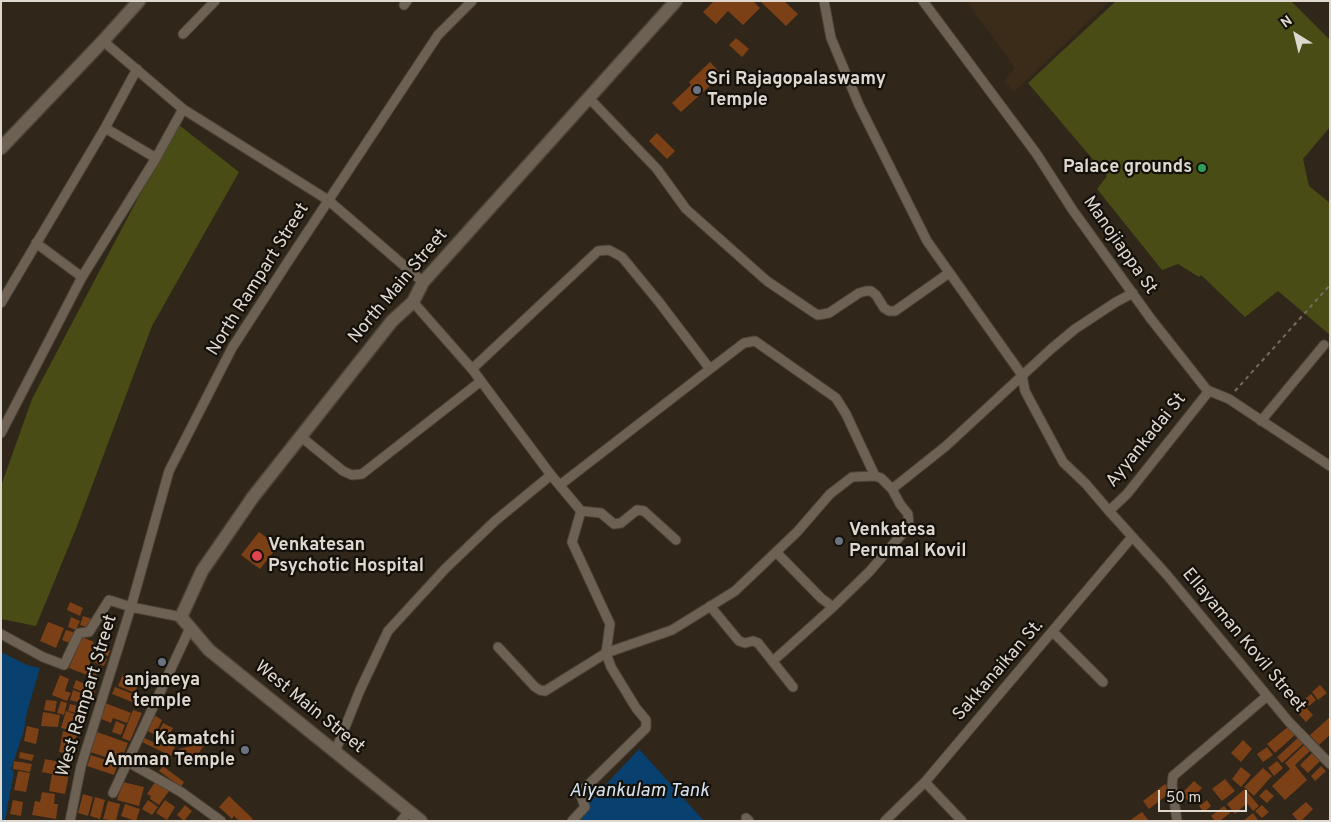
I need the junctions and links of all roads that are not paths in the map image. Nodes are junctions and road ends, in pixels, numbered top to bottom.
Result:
1 (139, 1) edge
2 (215, 1) edge
3 (472, 1) edge
4 (676, 1) edge
5 (824, 1) edge
6 (923, 1) edge
7 (183, 34) dead end
8 (103, 41) junction
9 (138, 69) junction
10 (588, 97) junction
11 (183, 109) junction
12 (105, 128) junction
13 (1, 148) edge
14 (156, 158) junction
15 (328, 200) junction
16 (36, 243) junction
17 (950, 273) junction
18 (82, 277) junction
19 (423, 282) junction
20 (1133, 293) junction
21 (413, 302) junction
22 (1, 303) edge
23 (1324, 345) dead end
24 (472, 369) junction
25 (710, 369) junction
26 (1022, 375) junction
27 (481, 381) junction
28 (1209, 391) junction
29 (1261, 421) junction
30 (1, 433) edge
31 (300, 436) junction
32 (1330, 466) edge
33 (551, 475) junction
34 (875, 476) junction
35 (560, 485) junction
36 (892, 489) junction
37 (581, 511) junction
38 (1112, 515) junction
39 (1132, 537) junction
40 (676, 540) dead end
41 (776, 552) junction
42 (710, 606) junction
43 (131, 607) junction
44 (833, 607) junction
45 (181, 617) junction
46 (190, 628) junction
47 (1053, 632) junction
48 (1, 634) edge
49 (498, 647) dead end
50 (606, 653) junction
51 (773, 661) junction
52 (1103, 682) dead end
53 (793, 687) dead end
54 (1267, 696) junction
55 (335, 752) junction
56 (128, 762) junction
57 (1330, 764) edge
58 (925, 782) junction
59 (113, 793) dead end
60 (405, 816) edge
61 (72, 820) edge
62 (221, 821) edge
63 (421, 821) edge
64 (572, 821) edge
65 (885, 821) edge
66 (962, 821) edge
67 (1177, 821) edge

1 - 8 street
2 - 7 street
3 - 15 street, North Rampart Street
4 - 10 street, North Main Street
5 - 17 street
6 - 20 street, Manojiappa St
8 - 9 street
8 - 13 street
9 - 11 street
9 - 12 street
10 - 17 street
10 - 19 street, North Main Street
11 - 14 street
11 - 15 street
12 - 14 street
12 - 16 street
14 - 18 street
15 - 19 street
15 - 43 street, North Rampart Street
16 - 18 street
16 - 22 street
17 - 26 street
18 - 30 street
19 - 21 street, North Main Street
20 - 26 street
20 - 28 street, Manojiappa St
21 - 24 street
21 - 31 street, North Main Street
23 - 29 street
24 - 25 street
24 - 27 street
25 - 34 street
25 - 35 street
26 - 36 street
26 - 38 street, Ellayaman Kovil Street
27 - 31 street
27 - 33 street
28 - 29 street, Manojiappa St
28 - 38 street, Ayyankadai St
29 - 32 street, Manojiappa St
31 - 45 street, North Main Street
33 - 35 street
33 - 55 street
34 - 36 street
34 - 41 street
35 - 37 street
36 - 44 street
37 - 40 street
37 - 50 street
38 - 39 street, Ellayaman Kovil Street
39 - 47 street, Sakkanaikan St.
39 - 54 street, Ellayaman Kovil Street
41 - 42 street
41 - 44 street
42 - 50 street
42 - 51 street
43 - 45 street
43 - 48 street, West Rampart Street
43 - 61 street, West Rampart Street
44 - 51 street
45 - 46 street, West Main Street
46 - 55 street, West Main Street
46 - 56 street
47 - 52 street
47 - 58 street, Sakkanaikan St.
49 - 50 street
50 - 64 street
51 - 53 street
54 - 57 street, Ellayaman Kovil Street
54 - 67 street
55 - 60 street, West Main Street
56 - 59 street
56 - 62 street
58 - 65 street, Sakkanaikan St.
58 - 66 street
60 - 63 street, West Main Street

